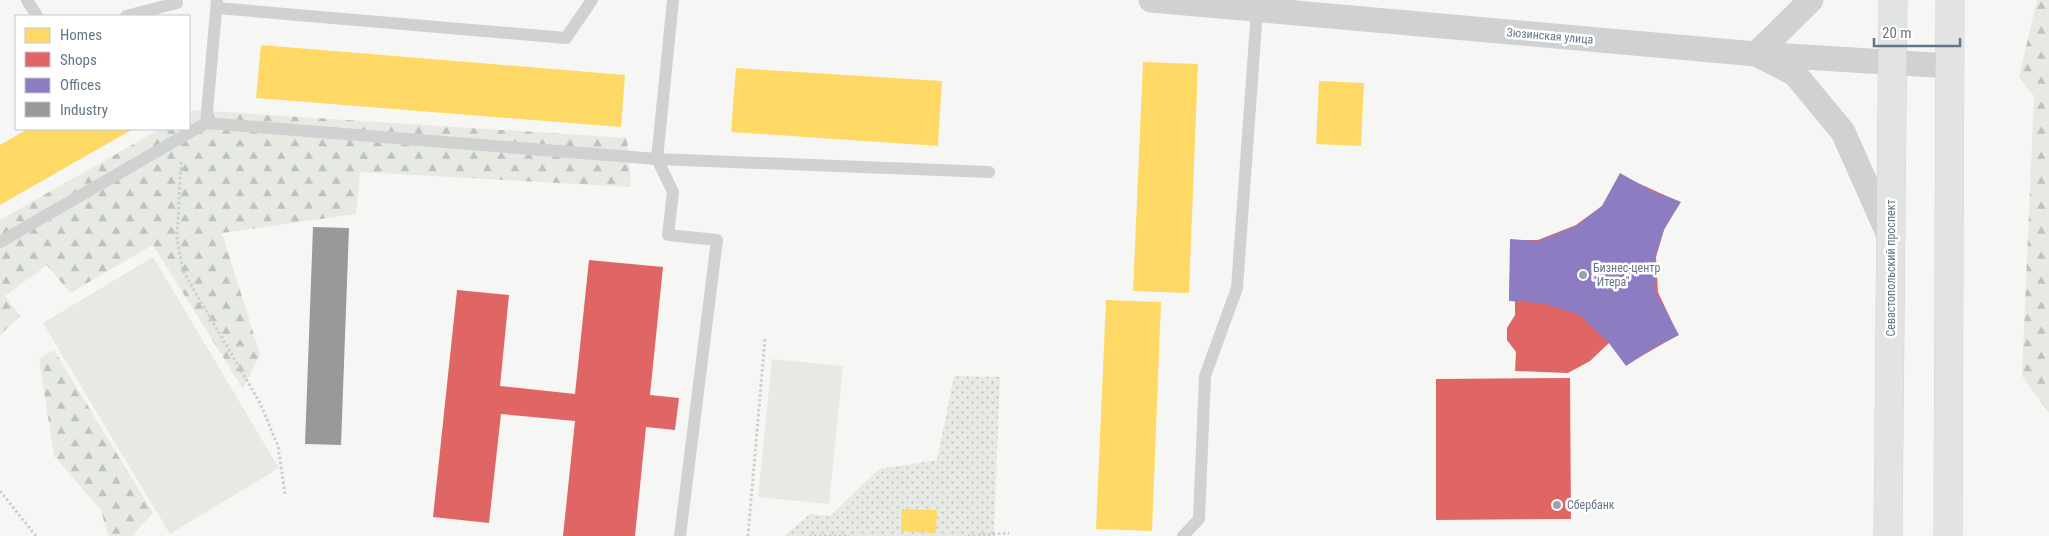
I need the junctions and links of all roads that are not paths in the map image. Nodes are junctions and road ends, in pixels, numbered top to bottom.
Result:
1 (27, 0) edge
2 (592, 0) edge
3 (673, 0) edge
4 (1151, 0) edge
5 (1811, 0) edge
6 (1893, 0) edge
7 (1950, 0) edge
8 (1182, 1) edge
9 (177, 3) dead end
10 (217, 4) edge
11 (1257, 10) junction
12 (36, 15) edge
13 (130, 15) edge
14 (1756, 54) junction
15 (1892, 63) junction
16 (1950, 66) junction
17 (206, 123) junction
18 (657, 159) junction
19 (990, 172) dead end
20 (0, 242) edge
21 (1892, 242) junction
22 (680, 536) edge
23 (1183, 536) edge
24 (1888, 536) edge
25 (1948, 536) edge

1 - 12 lane
2 - 10 lane
3 - 18 lane
4 - 8 street, Зюзинская улица
5 - 14 street
6 - 15 main road, Севастопольский проспект
7 - 16 main road
8 - 11 street, Зюзинская улица
9 - 13 lane
10 - 17 lane
11 - 14 street, Зюзинская улица
11 - 23 lane
14 - 15 street, Зюзинская улица
14 - 21 street
15 - 16 street, Зюзинская улица
15 - 21 main road, Севастопольский проспект
16 - 25 main road
17 - 18 lane
17 - 20 lane
18 - 19 lane
18 - 22 lane
21 - 24 main road, Севастопольский проспект

